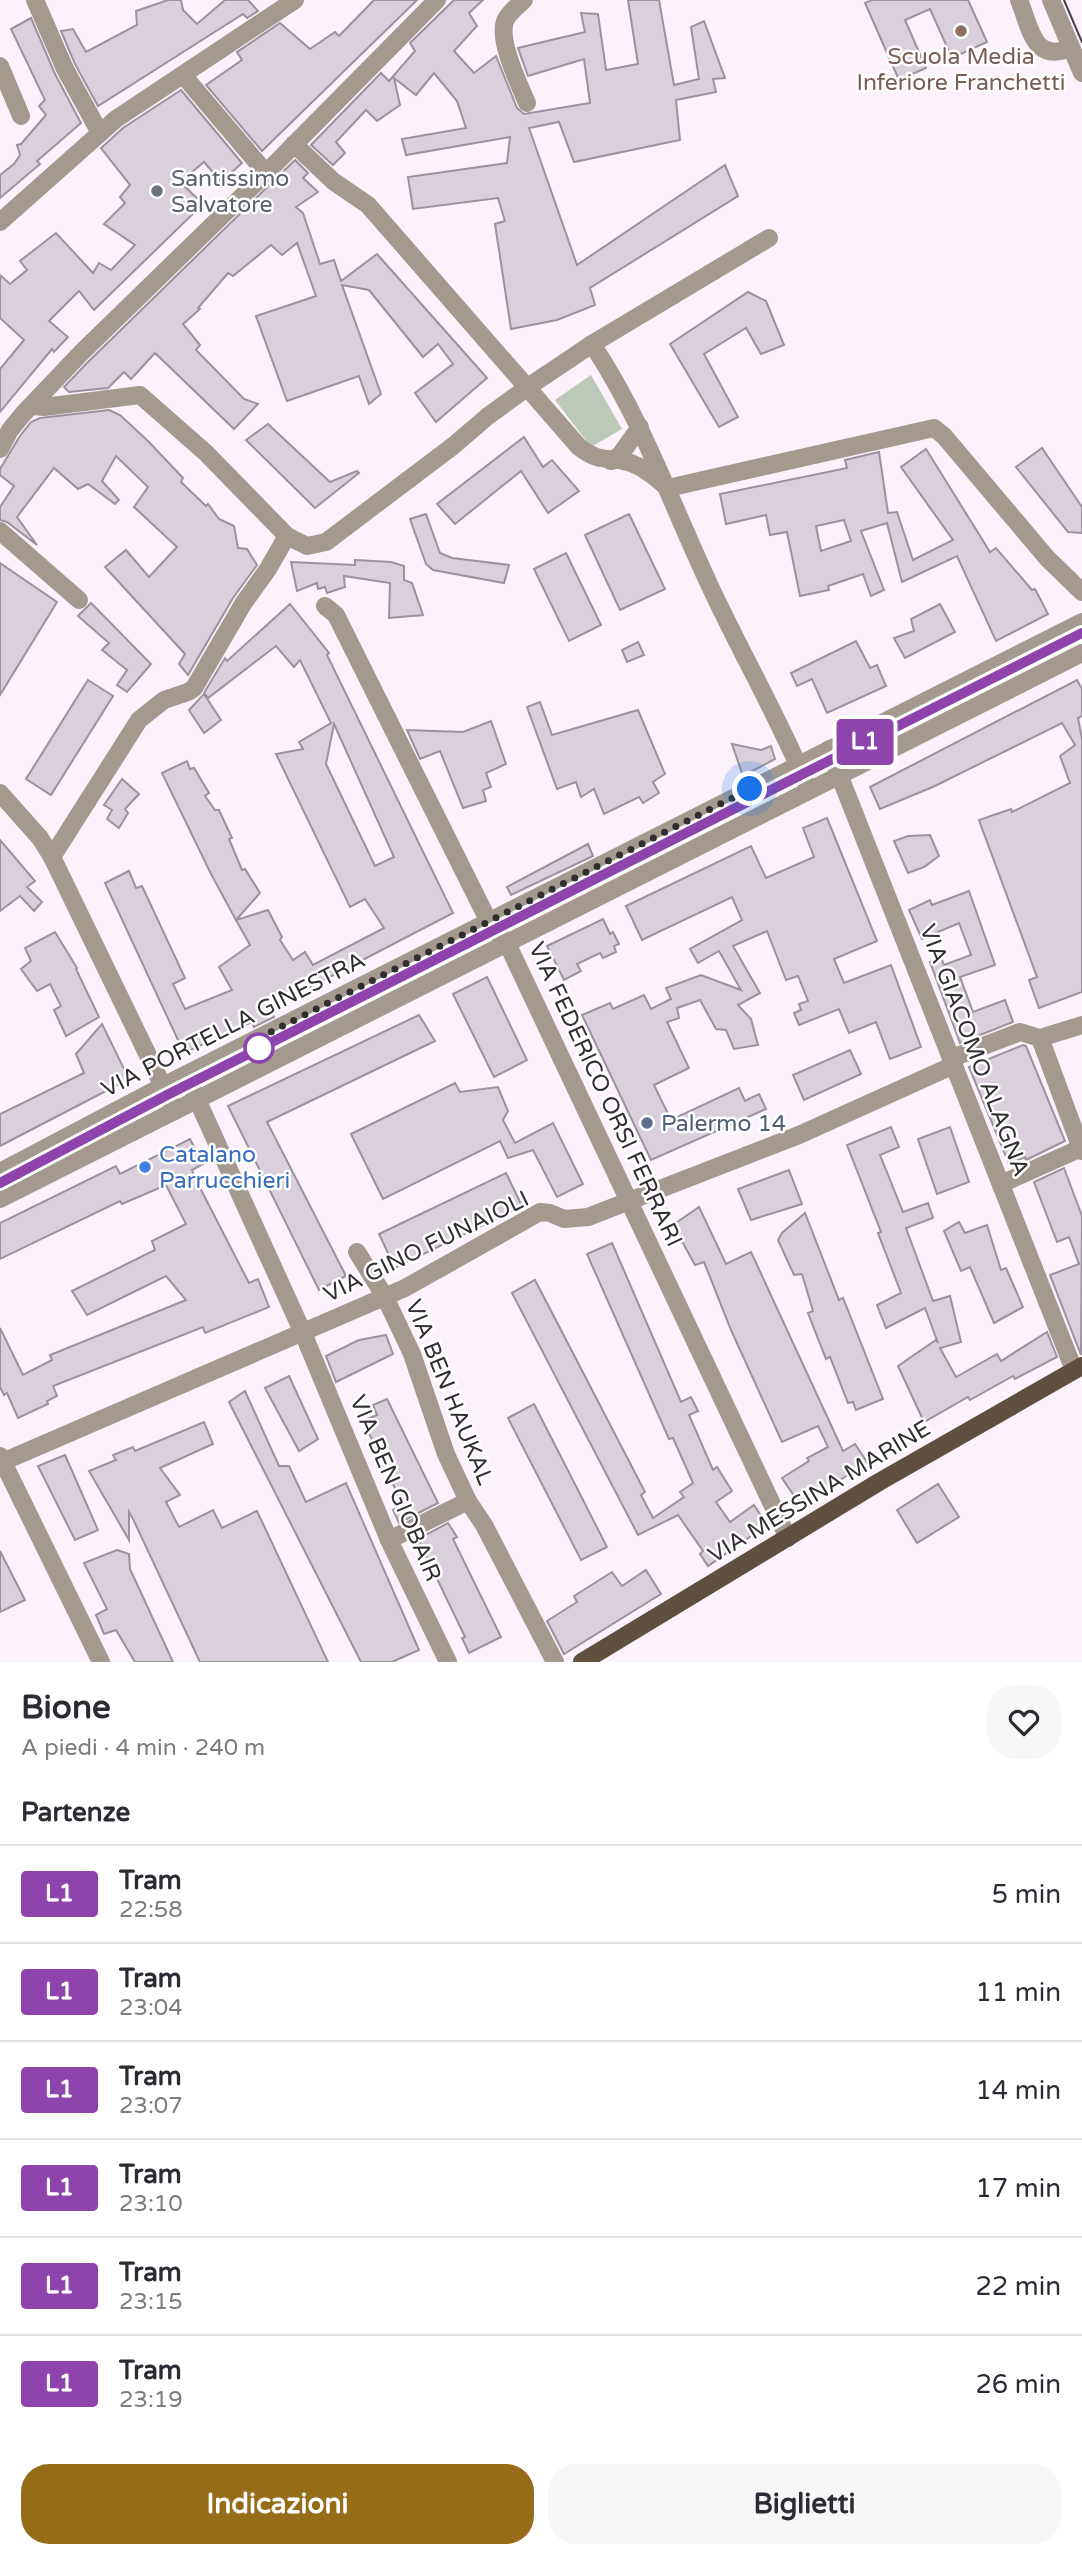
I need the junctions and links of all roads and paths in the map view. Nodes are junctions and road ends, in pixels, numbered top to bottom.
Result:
1 (35, 0) edge
2 (295, 0) edge
3 (438, 0) edge
4 (524, 0) edge
5 (1019, 0) edge
6 (1051, 0) edge
7 (1072, 48) junction
8 (0, 66) edge
9 (1082, 73) edge
10 (183, 75) junction
11 (527, 103) dead end
12 (21, 116) dead end
13 (100, 133) junction
14 (294, 144) junction
15 (266, 173) junction
16 (0, 222) edge
17 (769, 238) dead end
18 (592, 344) junction
19 (528, 387) junction
20 (32, 406) junction
21 (640, 428) junction
22 (0, 449) edge
23 (611, 461) junction
24 (668, 488) junction
25 (0, 531) edge
26 (287, 537) junction
27 (1082, 592) edge
28 (79, 600) dead end
29 (325, 606) dead end
30 (1082, 622) edge
31 (1082, 653) edge
32 (829, 749) junction
33 (797, 765) junction
34 (840, 775) junction
35 (809, 790) junction
36 (0, 793) edge
37 (52, 857) junction
38 (489, 922) junction
39 (507, 943) junction
40 (1082, 1025) edge
41 (1040, 1038) junction
42 (953, 1062) junction
43 (186, 1075) junction
44 (163, 1086) junction
45 (198, 1099) junction
46 (175, 1111) junction
47 (1082, 1149) edge
48 (0, 1172) edge
49 (1001, 1184) junction
50 (0, 1199) edge
51 (629, 1200) junction
52 (357, 1252) dead end
53 (385, 1297) junction
54 (303, 1333) junction
55 (1078, 1368) edge
56 (1, 1460) edge
57 (468, 1502) junction
58 (788, 1538) junction
59 (389, 1541) junction
60 (101, 1662) edge
61 (448, 1662) edge
62 (555, 1662) edge
63 (582, 1662) edge

1 - 13 street
2 - 10 street
3 - 14 street
4 - 11 street
5 - 7 street
6 - 7 street
7 - 9 street
8 - 12 street
10 - 13 street
10 - 15 street
13 - 16 street
14 - 15 street
14 - 19 street
15 - 20 street
17 - 18 street
18 - 19 street
18 - 21 street
19 - 23 street
19 - 26 street
20 - 22 street
20 - 26 street
21 - 23 street
21 - 24 street
23 - 24 street
24 - 27 street
24 - 33 street
25 - 28 street
26 - 37 street
29 - 38 street, VIA FEDERICO ORSI FERRARI
30 - 32 street, VIA PORTELLA GINESTRA
31 - 34 street
32 - 33 street, VIA PORTELLA GINESTRA
32 - 34 street, VIA GIACOMO ALAGNA
33 - 35 street
33 - 38 street, VIA PORTELLA GINESTRA
34 - 35 street
34 - 42 street, VIA GIACOMO ALAGNA
35 - 39 street
36 - 37 street
37 - 44 street
38 - 39 street, VIA FEDERICO ORSI FERRARI
38 - 43 street, VIA PORTELLA GINESTRA
39 - 45 street
39 - 51 street, VIA FEDERICO ORSI FERRARI
40 - 41 street, VIA GINO FUNAIOLI
41 - 42 street, VIA GINO FUNAIOLI
41 - 47 street
42 - 49 street, VIA GIACOMO ALAGNA
42 - 51 street, VIA GINO FUNAIOLI
43 - 44 street, VIA PORTELLA GINESTRA
43 - 45 street, VIA BEN GIOBAIR
44 - 46 street
44 - 48 street, VIA PORTELLA GINESTRA
45 - 46 street
45 - 54 street, VIA BEN GIOBAIR
46 - 50 street
47 - 49 street
49 - 55 street, VIA GIACOMO ALAGNA
51 - 53 street, VIA GINO FUNAIOLI
51 - 58 street, VIA FEDERICO ORSI FERRARI
52 - 53 street, VIA BEN HAUKAL
53 - 54 street, VIA GINO FUNAIOLI
53 - 57 street, VIA BEN HAUKAL
54 - 56 street, VIA GINO FUNAIOLI
54 - 59 street, VIA BEN GIOBAIR
55 - 58 main road, VIA MESSINA MARINE
56 - 60 street
57 - 59 street
57 - 62 street, VIA BEN HAUKAL
58 - 63 main road, VIA MESSINA MARINE
59 - 61 street, VIA BEN GIOBAIR

